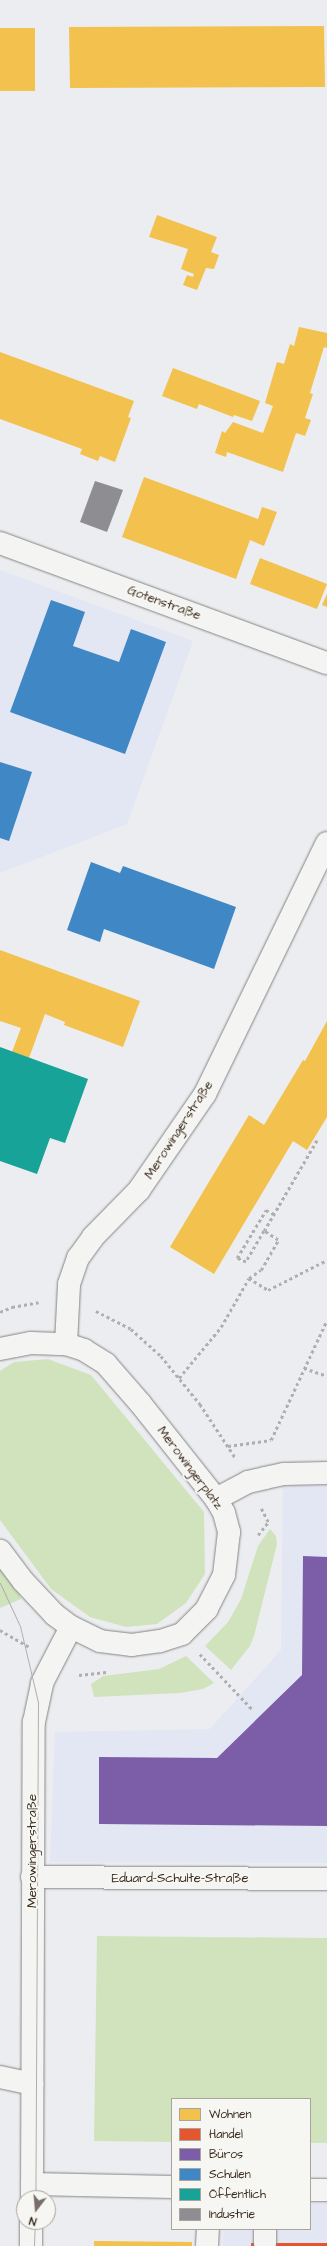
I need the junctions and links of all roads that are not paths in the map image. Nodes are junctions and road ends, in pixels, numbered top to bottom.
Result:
1 (0, 543) edge
2 (327, 663) edge
3 (327, 843) edge
4 (66, 1344) junction
5 (0, 1349) edge
6 (327, 1473) edge
7 (216, 1499) junction
8 (0, 1551) edge
9 (71, 1627) junction
10 (32, 1877) junction
11 (327, 1879) edge
12 (0, 2077) edge
13 (32, 2084) junction
14 (171, 2187) edge
15 (32, 2190) edge
16 (56, 2190) edge
17 (311, 2190) edge
18 (327, 2190) edge
19 (31, 2230) edge
20 (208, 2230) edge
21 (31, 2246) edge
22 (207, 2246) edge

1 - 2 street, Gotenstraße
3 - 4 street, Merowingerstraße
4 - 5 street, Merowingerplatz
4 - 7 street, Merowingerplatz
6 - 7 street
7 - 9 street, Merowingerplatz
8 - 9 street, Merowingerplatz
9 - 10 street, Merowingerstraße
10 - 11 street, Eduard-Schulte-Straße
10 - 13 street, Merowingerstraße
12 - 13 street
13 - 15 street, Merowingerstraße
14 - 16 street
17 - 18 street
19 - 21 street
20 - 22 street

